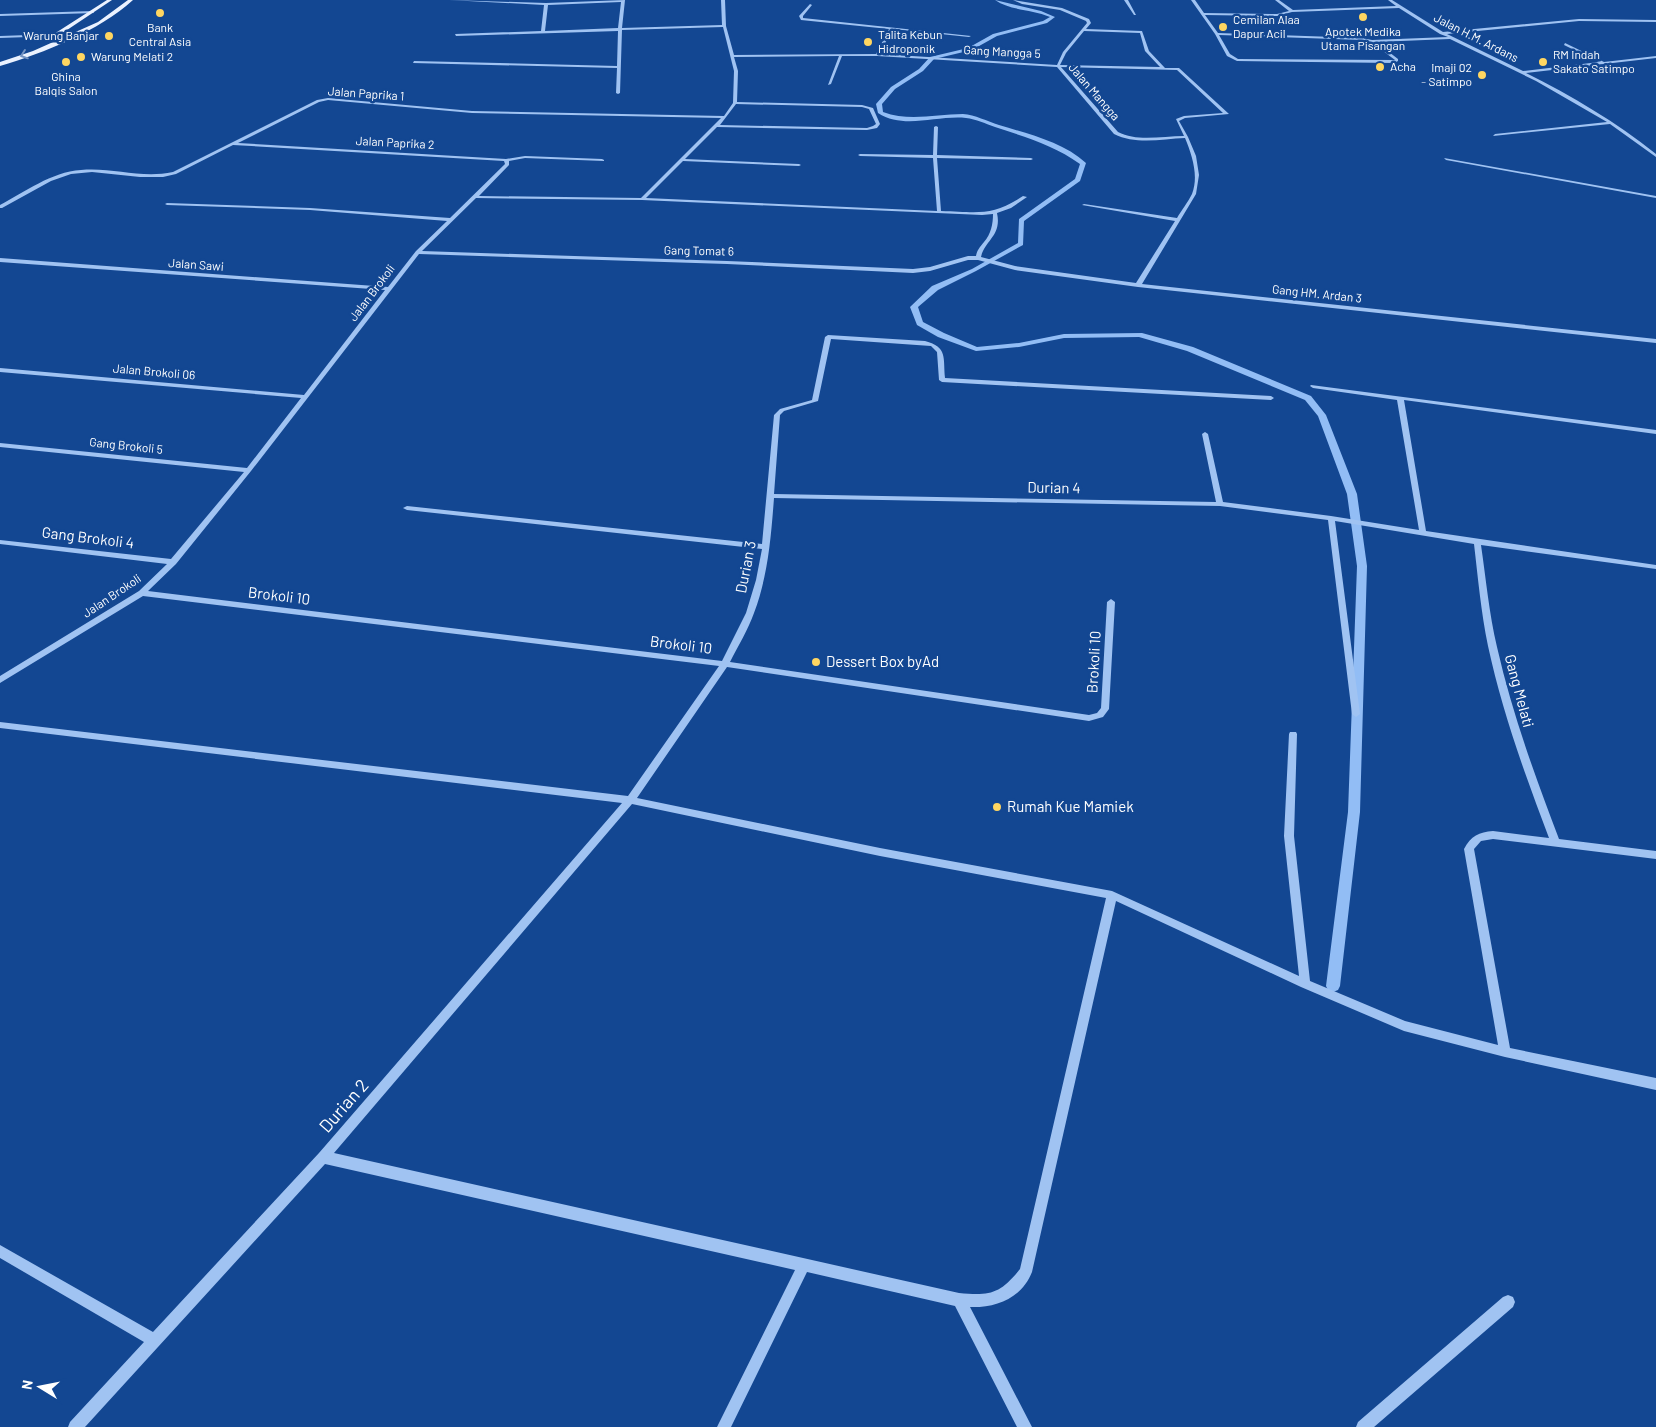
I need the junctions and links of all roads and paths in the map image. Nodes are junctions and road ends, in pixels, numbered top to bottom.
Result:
1 (110, 0) edge
2 (131, 0) edge
3 (452, 0) edge
4 (723, 0) edge
5 (1015, 0) edge
6 (1126, 0) edge
7 (1193, 0) edge
8 (1277, 0) edge
9 (1390, 0) edge
10 (1395, 0) edge
11 (623, 1) edge
12 (500, 3) joint
13 (546, 4) junction
14 (810, 5) dead end
15 (1399, 7) junction
16 (115, 11) junction
17 (1292, 11) junction
18 (93, 12) junction
19 (1135, 14) dead end
20 (1202, 14) junction
21 (0, 15) edge
22 (1656, 21) edge
23 (724, 26) junction
24 (891, 28) junction
25 (620, 30) junction
26 (1084, 30) junction
27 (543, 33) junction
28 (1441, 33) junction
29 (1216, 34) junction
30 (56, 35) junction
31 (456, 35) dead end
32 (969, 36) dead end
33 (0, 37) edge
34 (1452, 38) junction
35 (39, 41) dead end
36 (1372, 41) junction
37 (1565, 44) dead end
38 (841, 55) junction
39 (877, 55) junction
40 (730, 56) junction
41 (1656, 57) edge
42 (944, 59) joint
43 (414, 62) dead end
44 (1604, 63) junction
45 (0, 64) edge
46 (1058, 66) junction
47 (619, 67) junction
48 (1164, 69) junction
49 (1521, 72) junction
50 (829, 84) dead end
51 (618, 93) dead end
52 (735, 104) junction
53 (725, 117) junction
54 (1609, 123) junction
55 (717, 126) junction
56 (936, 127) dead end
57 (1495, 135) dead end
58 (1186, 137) junction
59 (232, 144) junction
60 (860, 155) dead end
61 (935, 156) junction
62 (1656, 156) edge
63 (1031, 159) dead end
64 (1446, 159) dead end
65 (506, 160) junction
66 (602, 160) dead end
67 (681, 160) junction
68 (799, 165) dead end
69 (475, 197) junction
70 (1025, 197) dead end
71 (1656, 197) edge
72 (642, 199) junction
73 (166, 204) dead end
74 (1084, 205) dead end
75 (0, 207) edge
76 (939, 211) junction
77 (995, 214) junction
78 (452, 220) junction
79 (1178, 220) junction
80 (418, 252) junction
81 (980, 258) junction
82 (0, 260) edge
83 (1138, 285) junction
84 (390, 289) junction
85 (1656, 341) edge
86 (0, 370) edge
87 (1313, 386) dead end
88 (306, 397) junction
89 (1272, 398) dead end
90 (1400, 398) junction
91 (1656, 432) edge
92 (1205, 434) dead end
93 (0, 445) edge
94 (249, 470) junction
95 (770, 496) junction
96 (1220, 504) junction
97 (408, 508) dead end
98 (1334, 518) junction
99 (1423, 534) junction
100 (0, 542) edge
101 (1477, 542) junction
102 (766, 547) junction
103 (173, 562) junction
104 (1656, 566) edge
105 (142, 593) junction
106 (1111, 602) dead end
107 (725, 664) junction
108 (0, 680) edge
109 (1356, 714) dead end
110 (0, 725) edge
111 (1293, 734) dead end
112 (630, 800) junction
113 (1555, 842) junction
114 (1656, 855) edge
115 (1112, 894) junction
116 (1305, 984) junction
117 (1404, 1026) joint
118 (1477, 1046) joint
119 (1505, 1052) junction
120 (1656, 1084) edge
121 (323, 1158) junction
122 (0, 1251) edge
123 (804, 1265) junction
124 (959, 1300) junction
125 (1508, 1302) dead end
126 (154, 1340) junction
127 (75, 1427) edge
128 (724, 1427) edge
129 (1025, 1427) edge
130 (1364, 1427) edge

1 - 18 main road
2 - 16 main road
3 - 12 street
4 - 23 street
5 - 26 street
6 - 19 street
7 - 20 street
8 - 17 street
9 - 10 street
9 - 15 street, Jalan H.M. Ardans
11 - 13 street
11 - 25 street
12 - 13 street
13 - 27 street
14 - 24 street
15 - 17 street
15 - 28 street, Jalan H.M. Ardans
16 - 18 main road
16 -> 45 main road
17 - 20 street
18 - 21 street
18 - 30 main road
20 - 29 street
22 - 28 street
23 - 25 street
23 - 40 street
24 - 32 street
24 - 39 street
25 - 27 street
25 - 47 street
26 - 46 street, Jalan Mangga
26 - 48 street
27 - 31 street
28 - 34 street, Jalan H.M. Ardans
29 - 36 street
29 - 36 street
30 - 33 street
30 - 35 main road
34 - 36 street
34 - 49 street, Jalan H.M. Ardans
37 - 44 street
38 - 39 street
38 - 40 street
38 - 50 street
39 - 42 street
40 - 52 street
41 - 44 street
42 - 46 street, Gang Mangga 5
43 - 47 street
44 - 49 street
46 - 48 street
46 - 58 street, Jalan Mangga
47 - 51 street
48 - 58 street
49 - 54 street, Jalan H.M. Ardans
52 - 53 street
52 - 55 street
53 - 55 street
53 - 59 street, Jalan Paprika 1
54 - 57 street
54 - 62 street, Jalan H.M. Ardans
55 - 67 street
56 - 61 street
58 - 79 street
59 - 65 street, Jalan Paprika 2
59 - 75 street, Jalan Paprika 1
60 - 61 street
61 - 63 street
61 - 76 street
64 - 71 street
65 - 66 street, Jalan Paprika 2
65 - 69 street
67 - 68 street
67 - 72 street
69 - 72 street
69 - 78 street, Jalan Brokoli
70 - 77 street
72 - 76 street
73 - 78 street
74 - 79 street
76 - 77 street
77 - 81 street
78 - 80 street, Jalan Brokoli
79 - 83 street
80 - 81 street, Gang Tomat 6
80 - 84 street, Jalan Brokoli
81 - 83 street, Gang HM. Ardan 3
82 - 84 street, Jalan Sawi
83 - 85 street, Gang HM. Ardan 3
84 - 88 street, Jalan Brokoli
86 - 88 street, Jalan Brokoli 06
87 - 90 street
88 - 94 street, Jalan Brokoli
89 - 95 street, Durian 3
90 - 91 street
90 - 99 street
92 - 96 street
93 - 94 street, Gang Brokoli 5
94 - 103 street, Jalan Brokoli
95 - 96 street, Durian 4
95 - 102 street, Durian 3
96 - 98 street, Durian 4
97 - 102 street
98 - 99 street, Durian 4
98 - 109 street
99 - 101 street, Durian 4
100 - 103 street, Gang Brokoli 4
101 - 104 street, Durian 4
101 - 113 street, Gang Melati
102 - 107 street, Durian 3
103 - 105 street, Jalan Brokoli
105 - 107 street, Brokoli 10
105 - 108 street, Jalan Brokoli
106 - 107 street, Brokoli 10
107 - 112 street, Durian 3
110 - 112 street
111 - 116 street
112 - 115 street
112 - 121 street, Durian 2
113 - 114 street
113 - 119 street
115 - 116 street
115 - 124 street
116 - 117 street
117 - 118 street
118 - 119 street
119 - 120 street
121 - 123 street
121 - 126 street, Durian 2
122 - 126 street
123 - 124 street
123 - 128 street
124 - 129 street
125 - 130 street
126 - 127 street, Durian 2

